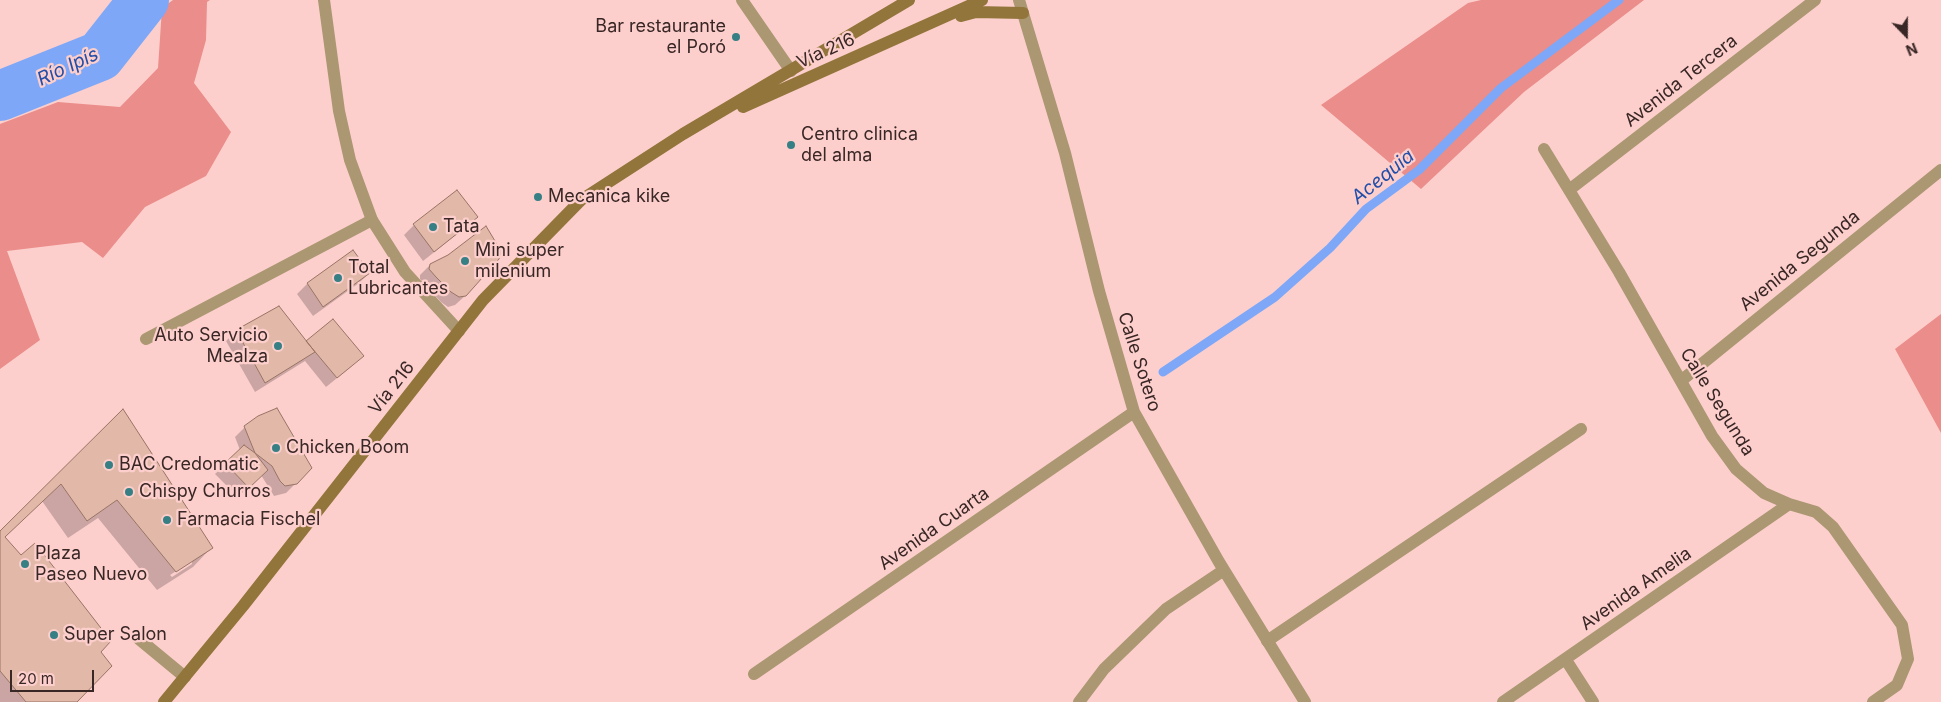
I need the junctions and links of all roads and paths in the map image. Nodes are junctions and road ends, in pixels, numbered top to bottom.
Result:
1 (324, 0) edge
2 (742, 0) edge
3 (909, 0) edge
4 (982, 0) edge
5 (1019, 0) edge
6 (1815, 0) edge
7 (1023, 13) junction
8 (937, 21) junction
9 (791, 71) junction
10 (683, 134) junction
11 (1544, 149) dead end
12 (1941, 170) edge
13 (1569, 190) junction
14 (372, 220) junction
15 (459, 331) junction
16 (146, 339) dead end
17 (1682, 380) junction
18 (1134, 412) junction
19 (1581, 429) dead end
20 (1789, 504) junction
21 (1224, 570) junction
22 (139, 638) dead end
23 (1268, 641) junction
24 (1566, 660) junction
25 (754, 674) dead end
26 (184, 677) junction
27 (164, 702) edge
28 (1079, 702) edge
29 (1305, 702) edge
30 (1503, 702) edge
31 (1593, 702) edge
32 (1873, 702) edge

1 - 14 street
2 - 9 street
3 - 9 main road, Vía 216
4 - 8 main road, Vía 216
5 - 7 street, Calle Sotero
6 - 13 street, Avenida Tercera
7 - 8 main road
7 - 18 street, Calle Sotero
8 - 10 main road, Vía 216
9 - 10 main road, Vía 216
10 - 15 main road, Vía 216
11 - 13 street, Calle Segunda
12 - 17 street, Avenida Segunda
13 - 17 street, Calle Segunda
14 - 15 street
14 - 16 street
15 - 26 main road, Vía 216
17 - 20 street, Calle Segunda
18 - 21 street, Calle Sotero
18 - 25 street, Avenida Cuarta
19 - 23 street
20 - 24 street, Avenida Amelia
20 - 32 street, Calle Segunda
21 - 23 street, Calle Sotero
21 - 28 street
22 - 26 street
23 - 29 street, Calle Sotero
24 - 30 street, Avenida Amelia
24 - 31 street
26 - 27 main road, Vía 216

